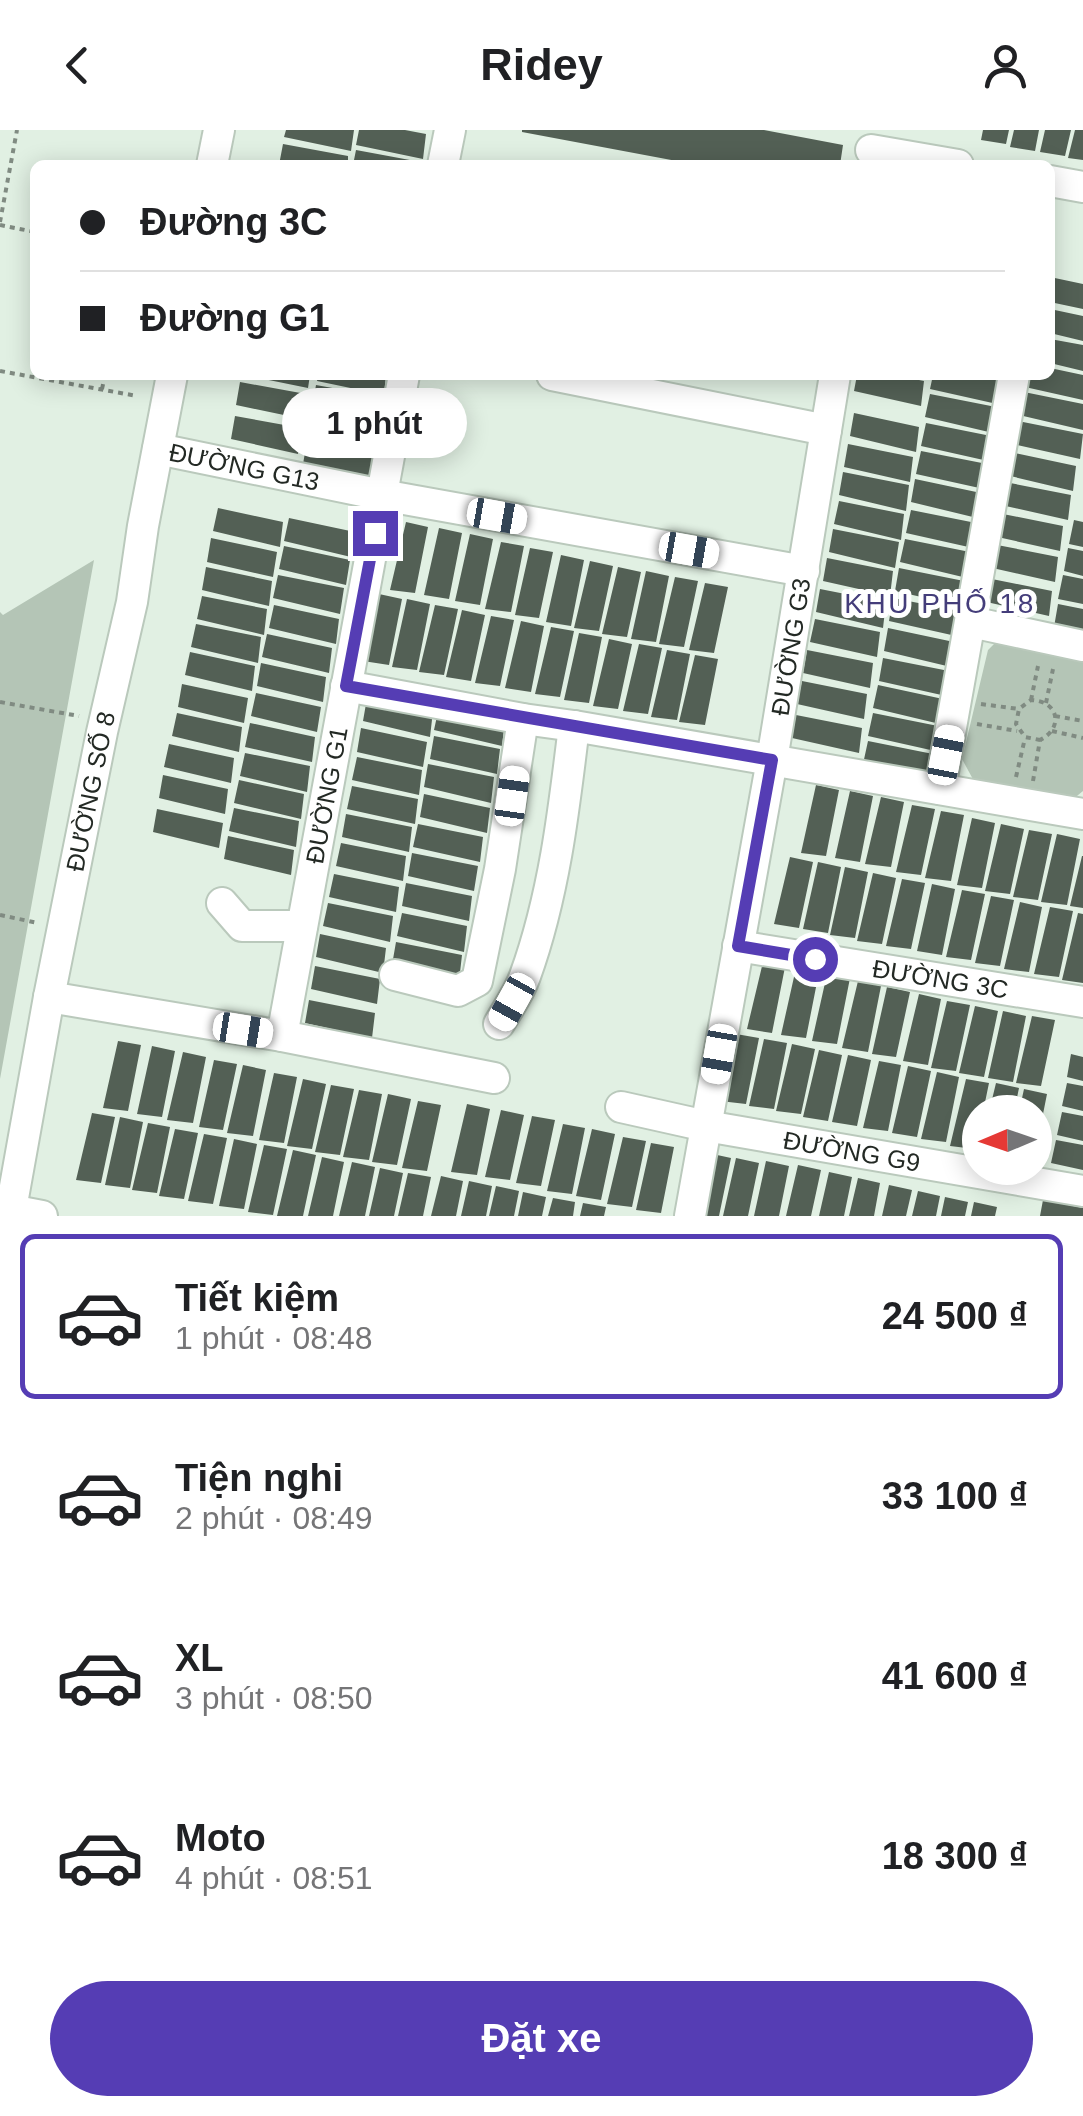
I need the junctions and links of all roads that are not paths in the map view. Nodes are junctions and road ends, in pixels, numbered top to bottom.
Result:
1 (219, 130) edge
2 (450, 130) edge
3 (872, 148) edge
4 (213, 160) edge
5 (444, 160) edge
6 (933, 160) edge
7 (1055, 182) edge
8 (1083, 187) edge
9 (171, 380) edge
10 (403, 380) edge
11 (834, 380) edge
12 (1013, 380) edge
13 (635, 382) edge
14 (826, 430) junction
15 (158, 449) junction
16 (382, 494) junction
17 (804, 571) junction
18 (971, 622) junction
19 (1062, 642) edge
20 (346, 686) junction
21 (523, 719) junction
22 (574, 726) junction
23 (772, 760) junction
24 (940, 789) junction
25 (1083, 814) edge
26 (222, 903) dead end
27 (302, 926) junction
28 (738, 946) junction
29 (395, 975) dead end
30 (49, 998) junction
31 (1083, 1002) edge
32 (500, 1024) dead end
33 (282, 1036) junction
34 (494, 1078) dead end
35 (621, 1107) dead end
36 (706, 1126) junction
37 (1083, 1190) edge
38 (6, 1209) edge
39 (42, 1216) edge
40 (690, 1216) edge

1 - 4 street
2 - 5 street
3 - 6 street
7 - 8 street
9 - 15 street, ĐƯỜNG SỐ 8
10 - 16 street, ĐƯỜNG G1
11 - 14 street, ĐƯỜNG G3
12 - 18 street
13 - 14 street
14 - 17 street, ĐƯỜNG G3
15 - 16 street, ĐƯỜNG G13
15 - 30 street, ĐƯỜNG SỐ 8
16 - 17 street, ĐƯỜNG G13
16 - 20 street, ĐƯỜNG G1
17 - 23 street, ĐƯỜNG G3
18 - 19 street
18 - 24 street
20 - 21 street
20 - 27 street, ĐƯỜNG G1
21 - 22 street
21 - 29 street
22 - 23 street
22 - 32 street
23 - 24 street
23 - 28 street, ĐƯỜNG G3
24 - 25 street
26 - 27 street
27 - 33 street, ĐƯỜNG G1
28 - 31 street, ĐƯỜNG 3C
28 - 36 street, ĐƯỜNG G3
30 - 33 street
30 - 38 street, ĐƯỜNG SỐ 8
33 - 34 street
35 - 36 street, ĐƯỜNG G9
36 - 37 street, ĐƯỜNG G9
36 - 40 street, ĐƯỜNG G3
38 - 39 street

